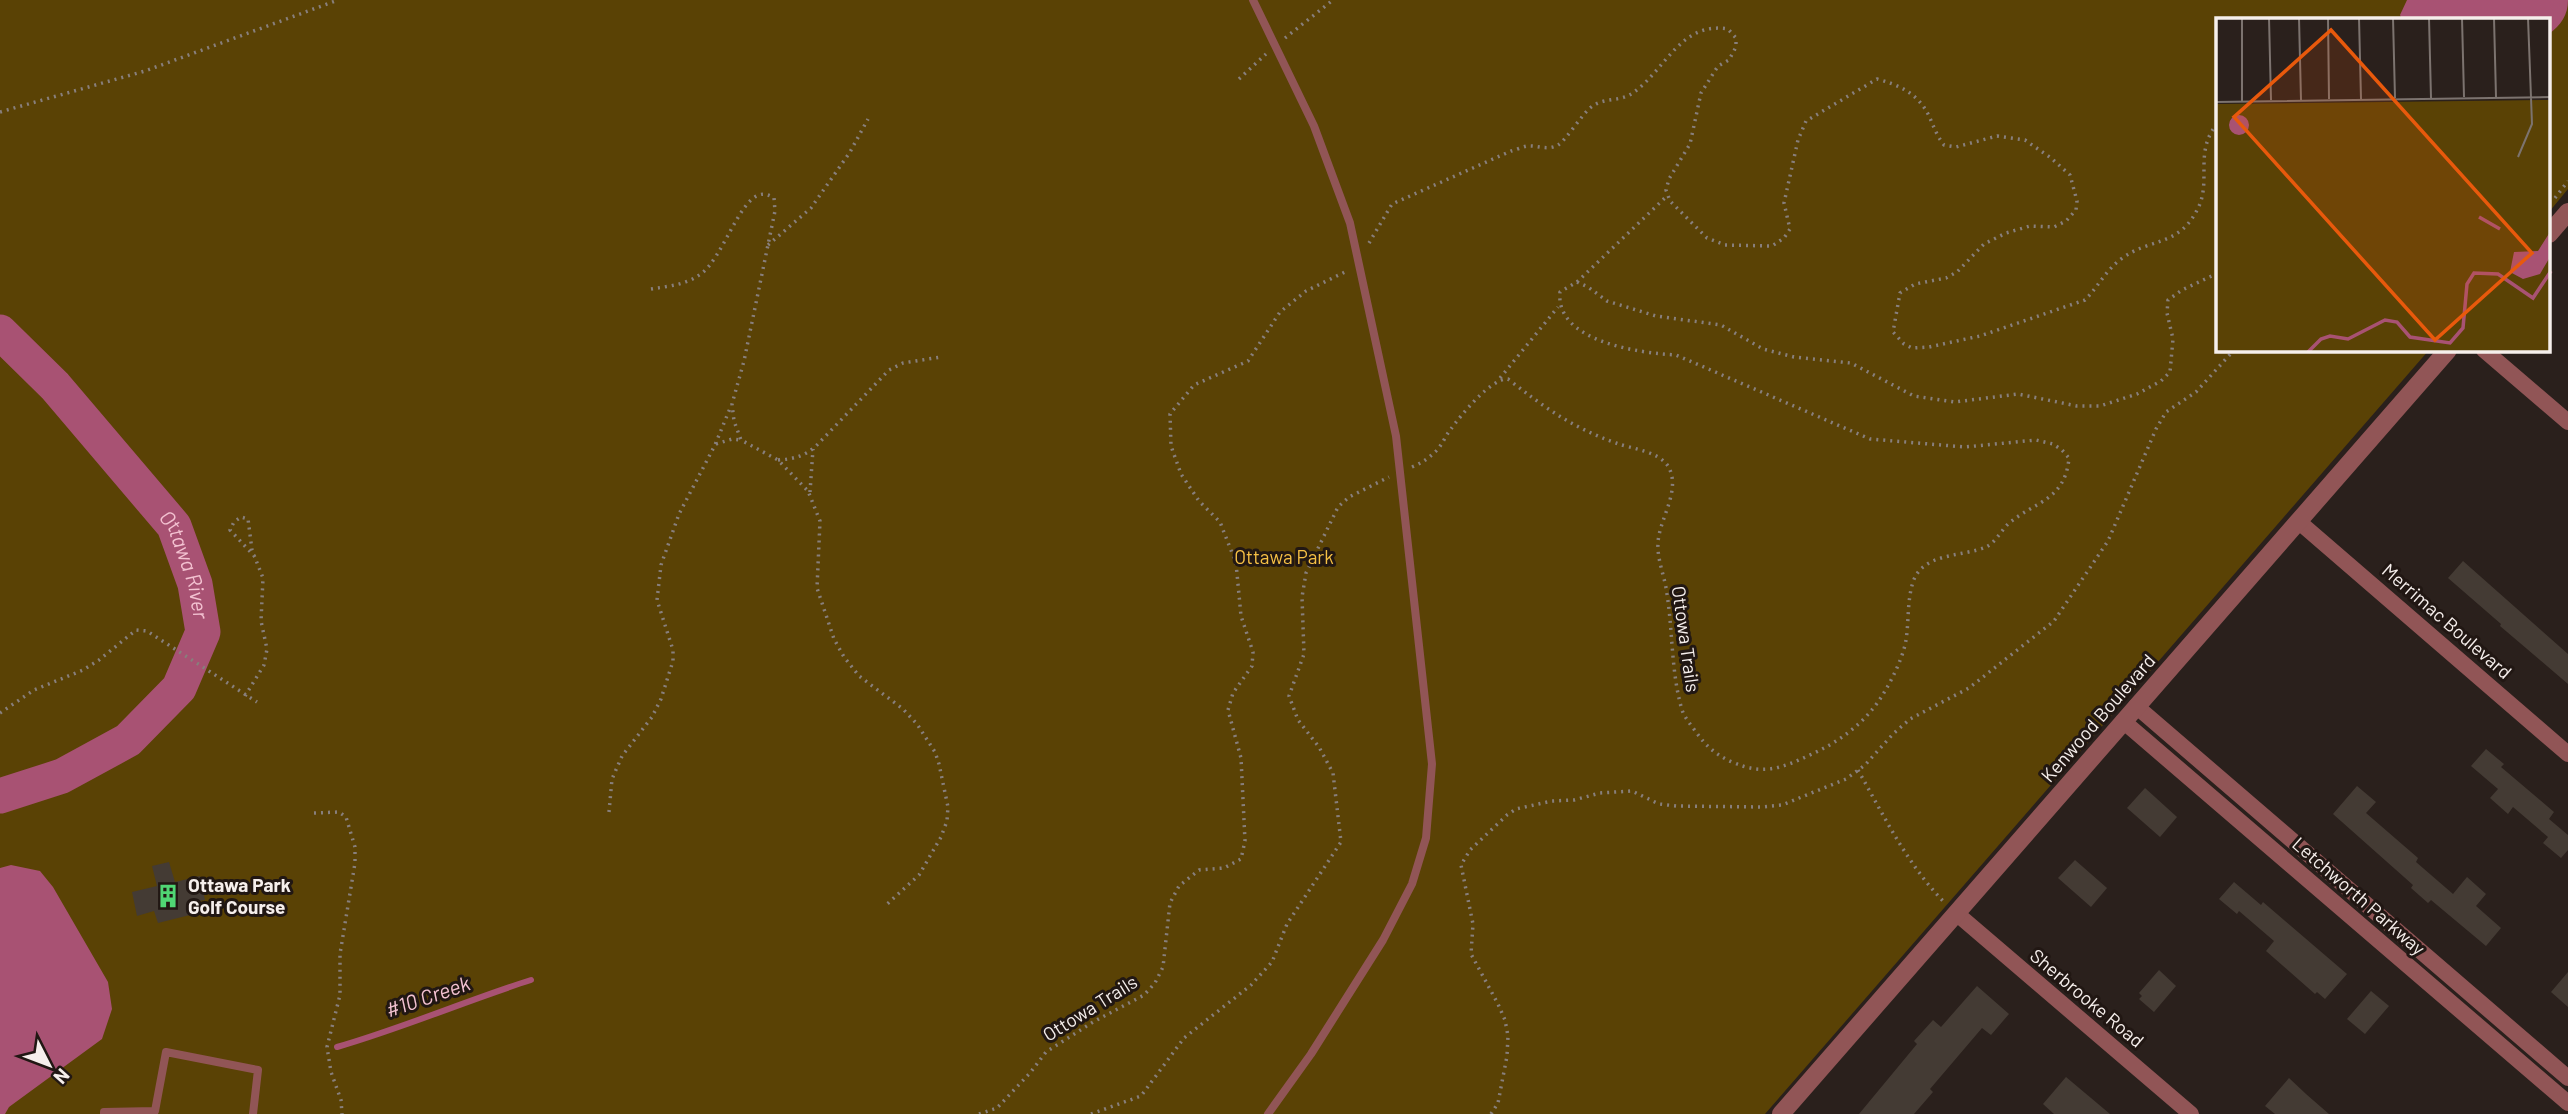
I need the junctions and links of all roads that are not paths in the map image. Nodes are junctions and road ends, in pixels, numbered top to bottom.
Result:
1 (1253, 0) edge
2 (2568, 212) edge
3 (2550, 233) edge
4 (2446, 352) edge
5 (2486, 352) edge
6 (2568, 422) edge
7 (2298, 521) junction
8 (2136, 706) junction
9 (2123, 722) junction
10 (2568, 754) edge
11 (1956, 913) junction
12 (2568, 1078) edge
13 (2568, 1103) edge
14 (104, 1114) edge
15 (253, 1114) edge
16 (1268, 1114) edge
17 (1782, 1114) edge
18 (2191, 1114) edge

1 - 16 lane
2 - 3 street
4 - 7 street, Kenwood Boulevard
5 - 6 street
7 - 8 street, Kenwood Boulevard
7 - 10 street, Merrimac Boulevard
8 - 9 street, Kenwood Boulevard
8 - 12 street, Letchworth Parkway
9 - 11 street, Kenwood Boulevard
9 - 13 street, Letchworth Parkway
11 - 17 street, Kenwood Boulevard
11 - 18 street, Sherbrooke Road
14 - 15 lane

